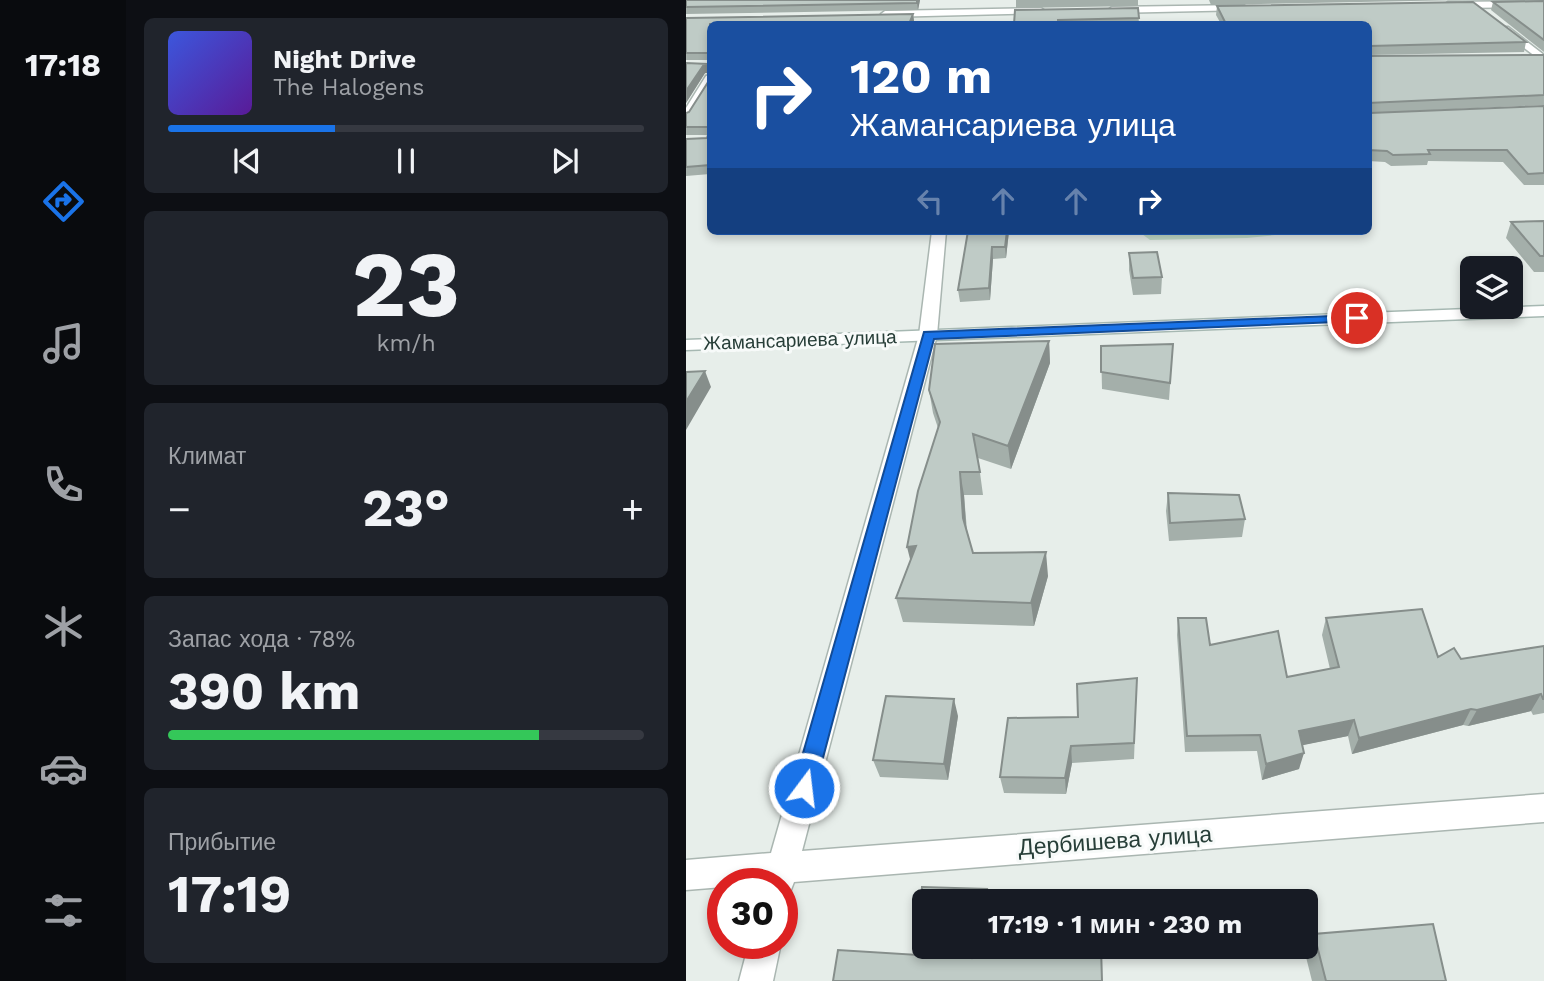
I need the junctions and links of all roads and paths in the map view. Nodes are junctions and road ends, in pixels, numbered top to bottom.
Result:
1 (981, 0) edge
2 (1470, 3) edge
3 (1544, 4) edge
4 (1433, 6) edge
5 (1259, 8) edge
6 (1099, 10) edge
7 (1046, 11) edge
8 (981, 12) junction
9 (1483, 12) edge
10 (874, 15) edge
11 (1492, 20) edge
12 (978, 21) edge
13 (1527, 57) edge
14 (1542, 58) edge
15 (707, 83) edge
16 (686, 117) edge
17 (939, 235) edge
18 (1544, 311) edge
19 (928, 335) junction
20 (686, 345) edge
21 (1544, 808) edge
22 (782, 868) edge
23 (798, 874) edge
24 (686, 875) edge
25 (707, 875) edge
26 (762, 959) edge
27 (757, 981) edge

1 - 8 street
2 - 3 street
2 - 4 street
2 - 9 street
5 - 6 street
7 - 8 street
8 - 10 street
8 - 12 street
11 - 14 street
13 - 14 street
15 - 16 street
17 - 19 street
18 - 19 street, Жамансариева улица
19 - 20 street, Жамансариева улица
19 - 22 street
21 - 23 street, Дербишева улица
24 - 25 street, Дербишева улица
26 - 27 street

